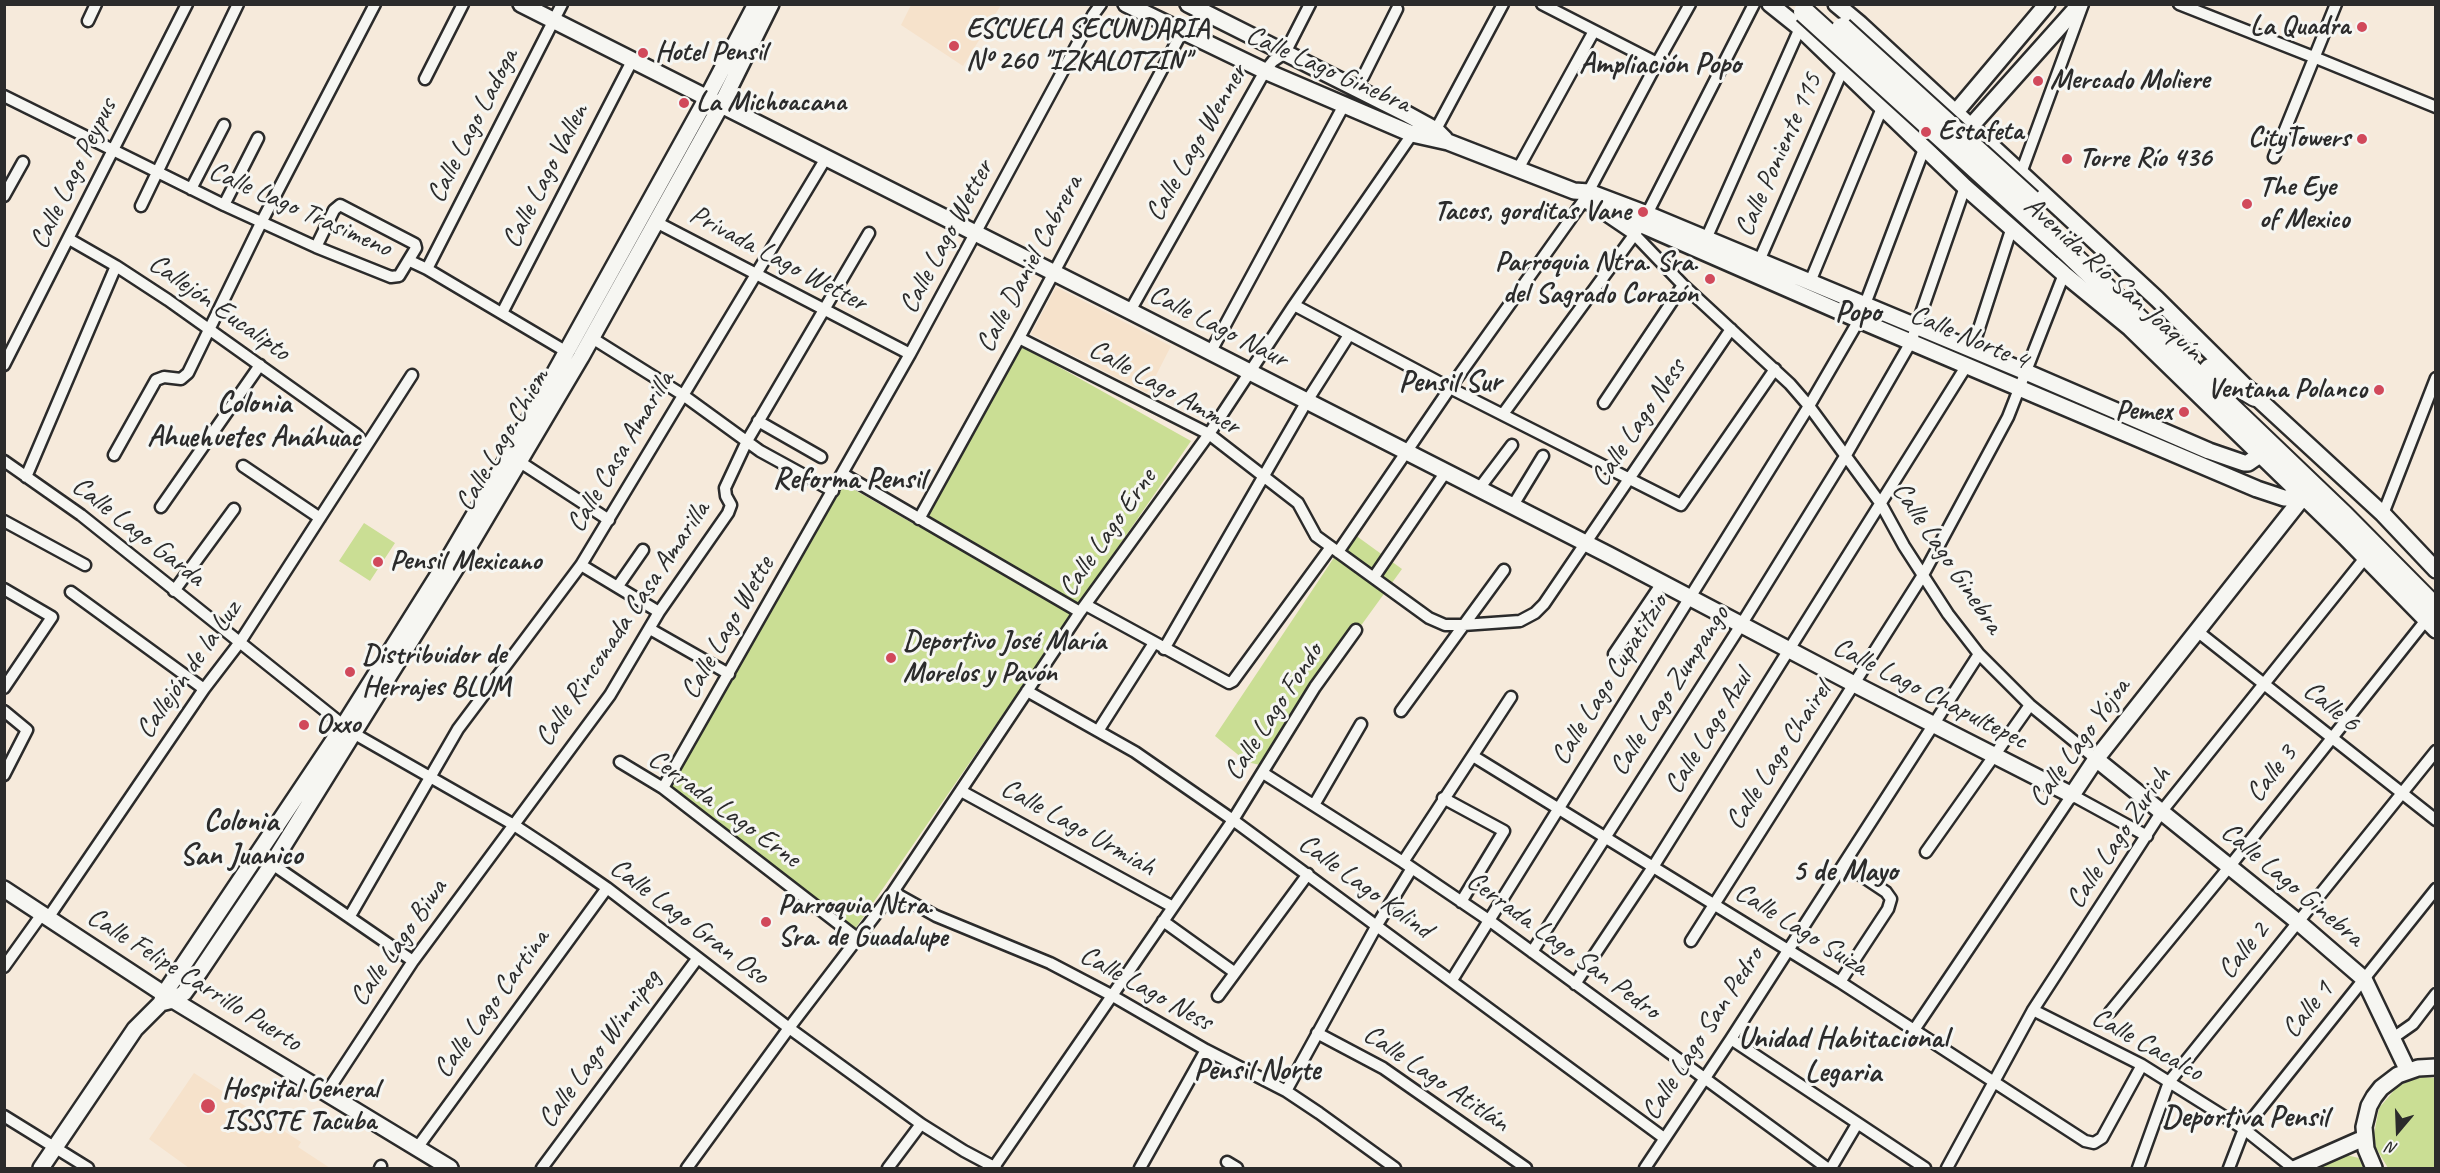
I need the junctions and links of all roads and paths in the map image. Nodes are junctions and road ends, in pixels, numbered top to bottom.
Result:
1 (96, 4) edge
2 (187, 4) edge
3 (238, 4) edge
4 (375, 4) edge
5 (463, 4) edge
6 (521, 4) edge
7 (562, 4) edge
8 (756, 4) edge
9 (771, 4) edge
10 (1101, 4) edge
11 (1126, 4) edge
12 (1188, 4) edge
13 (1311, 4) edge
14 (1503, 4) edge
15 (1542, 4) edge
16 (1690, 4) edge
17 (1754, 4) edge
18 (1770, 4) edge
19 (2047, 4) edge
20 (2082, 4) edge
21 (2179, 4) edge
22 (2337, 4) edge
23 (1842, 7) edge
24 (1397, 9) dead end
25 (1803, 12) edge
26 (88, 21) dead end
27 (554, 21) junction
28 (1860, 24) junction
29 (1594, 31) junction
30 (1182, 32) junction
31 (1285, 53) junction
32 (1830, 56) junction
33 (2315, 57) junction
34 (632, 61) junction
35 (1657, 63) junction
36 (1843, 69) junction
37 (1265, 71) junction
38 (1363, 77) dead end
39 (424, 79) dead end
40 (4, 96) edge
41 (714, 101) junction
42 (1344, 105) junction
43 (2436, 107) edge
44 (1882, 108) junction
45 (1956, 113) junction
46 (1420, 121) junction
47 (224, 125) dead end
48 (1971, 127) junction
49 (1412, 134) junction
50 (1434, 134) junction
51 (258, 138) dead end
52 (1924, 149) junction
53 (112, 151) junction
54 (2274, 157) dead end
55 (826, 158) junction
56 (22, 162) dead end
57 (1938, 162) junction
58 (1518, 169) junction
59 (157, 172) junction
60 (2021, 173) junction
61 (1965, 187) junction
62 (191, 189) junction
63 (1582, 194) junction
64 (4, 196) edge
65 (224, 205) junction
66 (141, 206) dead end
67 (262, 221) junction
68 (657, 222) junction
69 (1641, 225) junction
70 (2012, 227) junction
71 (869, 233) dead end
72 (976, 234) junction
73 (1706, 239) junction
74 (69, 240) junction
75 (316, 247) junction
76 (410, 261) junction
77 (1759, 261) junction
78 (116, 266) junction
79 (428, 269) junction
80 (1053, 273) junction
81 (2064, 274) junction
82 (755, 275) junction
83 (1810, 282) junction
84 (1683, 285) junction
85 (1294, 305) junction
86 (823, 310) junction
87 (1130, 311) junction
88 (502, 313) junction
89 (1862, 313) junction
90 (1918, 327) junction
91 (1731, 329) junction
92 (210, 330) junction
93 (1349, 335) junction
94 (592, 338) junction
95 (1019, 338) junction
96 (1911, 342) junction
97 (1972, 350) junction
98 (567, 352) junction
99 (1210, 353) junction
100 (910, 354) junction
101 (4, 365) edge
102 (260, 365) junction
103 (1967, 365) junction
104 (1776, 369) junction
105 (2026, 372) junction
106 (1248, 373) junction
107 (2206, 374) junction
108 (412, 375) dead end
109 (2436, 378) edge
110 (1450, 388) junction
111 (2021, 388) junction
112 (683, 394) junction
113 (2255, 396) junction
114 (1307, 401) junction
115 (1604, 403) dead end
116 (1809, 406) junction
117 (1503, 414) junction
118 (758, 421) junction
119 (2232, 427) junction
120 (1209, 434) junction
121 (747, 441) junction
122 (365, 445) junction
123 (1512, 445) dead end
124 (1407, 453) junction
125 (2261, 454) junction
126 (114, 455) dead end
127 (1846, 455) junction
128 (1543, 456) dead end
129 (821, 457) dead end
130 (4, 461) edge
131 (520, 462) junction
132 (243, 466) dead end
133 (1445, 473) junction
134 (843, 474) junction
135 (1264, 475) junction
136 (26, 477) junction
137 (1630, 478) junction
138 (1478, 490) junction
139 (833, 491) junction
140 (2303, 497) junction
141 (1881, 504) junction
142 (161, 507) dead end
143 (1512, 507) junction
144 (234, 509) dead end
145 (2383, 514) junction
146 (320, 518) junction
147 (919, 519) junction
148 (609, 520) junction
149 (4, 521) edge
150 (1587, 544) junction
151 (1335, 549) junction
152 (643, 550) dead end
153 (2365, 558) junction
154 (86, 565) dead end
155 (581, 565) junction
156 (1504, 570) dead end
157 (2436, 570) edge
158 (1923, 575) junction
159 (1374, 577) junction
160 (1662, 583) junction
161 (618, 586) junction
162 (4, 590) edge
163 (174, 591) junction
164 (2436, 591) edge
165 (71, 592) dead end
166 (1689, 597) junction
167 (1083, 609) junction
168 (659, 612) junction
169 (2432, 620) edge
170 (1463, 625) junction
171 (1741, 625) junction
172 (650, 629) junction
173 (1356, 630) dead end
174 (2197, 631) junction
175 (240, 642) junction
176 (1154, 643) junction
177 (1164, 649) junction
178 (1789, 651) junction
179 (1614, 654) dead end
180 (1979, 654) junction
181 (729, 675) junction
182 (1854, 684) junction
183 (2265, 684) junction
184 (4, 688) edge
185 (204, 689) junction
186 (1027, 691) junction
187 (1511, 697) dead end
188 (2030, 705) junction
189 (4, 711) edge
190 (1401, 711) dead end
191 (1361, 724) dead end
192 (1934, 725) junction
193 (349, 729) junction
194 (1098, 731) junction
195 (2331, 738) junction
196 (2436, 751) edge
197 (1994, 754) junction
198 (1473, 756) junction
199 (2096, 759) junction
200 (620, 762) dead end
201 (1263, 774) junction
202 (4, 776) edge
203 (429, 777) junction
204 (663, 788) junction
205 (961, 791) junction
206 (2401, 794) junction
207 (2072, 795) junction
208 (1443, 798) junction
209 (1314, 805) junction
210 (1559, 807) junction
211 (2162, 812) junction
212 (1233, 820) junction
213 (2436, 820) edge
214 (514, 825) junction
215 (2147, 836) junction
216 (1606, 837) junction
217 (1926, 852) dead end
218 (272, 864) junction
219 (1844, 864) junction
220 (1408, 865) junction
221 (2230, 866) junction
222 (1653, 867) junction
223 (1308, 874) junction
224 (607, 888) junction
225 (4, 889) edge
226 (2436, 889) edge
227 (892, 892) junction
228 (1461, 902) junction
229 (1714, 904) junction
230 (1173, 906) junction
231 (45, 916) junction
232 (350, 916) junction
233 (1163, 921) junction
234 (1490, 921) junction
235 (2298, 922) junction
236 (1377, 925) junction
237 (857, 938) junction
238 (1690, 941) dead end
239 (1786, 950) junction
240 (1532, 952) junction
241 (697, 959) junction
242 (413, 961) junction
243 (4, 967) edge
244 (1234, 972) junction
245 (2364, 979) junction
246 (1452, 980) junction
247 (1840, 982) junction
248 (1575, 984) junction
249 (1111, 994) junction
250 (2436, 994) edge
251 (1218, 996) dead end
252 (166, 999) junction
253 (2033, 1010) junction
254 (2110, 1012) dead end
255 (789, 1028) junction
256 (1914, 1030) junction
257 (1317, 1033) junction
258 (2393, 1038) junction
259 (1731, 1039) junction
260 (1206, 1050) junction
261 (2142, 1065) junction
262 (2436, 1067) edge
263 (2408, 1071) junction
264 (1704, 1077) junction
265 (1994, 1081) junction
266 (2169, 1082) junction
267 (1286, 1091) junction
268 (327, 1092) junction
269 (4, 1116) edge
270 (921, 1124) junction
271 (1857, 1124) junction
272 (2244, 1129) junction
273 (1664, 1138) junction
274 (2364, 1138) junction
275 (54, 1147) junction
276 (417, 1148) junction
277 (1227, 1162) dead end
278 (41, 1168) edge
279 (88, 1168) edge
280 (450, 1168) edge
281 (542, 1168) edge
282 (687, 1168) edge
283 (888, 1168) edge
284 (995, 1168) edge
285 (1140, 1168) edge
286 (1237, 1168) edge
287 (1395, 1168) edge
288 (1526, 1168) edge
289 (1645, 1168) edge
290 (1829, 1168) edge
291 (1925, 1168) edge
292 (1947, 1168) edge
293 (2138, 1168) edge
294 (2229, 1168) edge
295 (2295, 1168) edge
296 (2374, 1168) edge

1 - 26 street
2 - 53 street, Calle Lago Peypus
3 - 59 street
4 - 67 street
5 - 39 street
6 - 27 street, Calle Lago Naur
7 - 27 street, Calle Lago Ladoga
8 - 41 street
9 - 41 street
10 - 72 street, Calle Lago Wetter
11 - 30 street, Calle Lago Ginebra
12 - 31 street, Calle Lago Ginebra
13 - 31 street, Calle Lago Wenner
14 - 50 street
15 - 29 street
16 - 35 street
17 - 69 street
18 - 25 street, Avenida Río San Joaquín
19 - 45 street
20 - 48 street
20 - 60 street
21 - 33 street
22 - 33 street
23 - 28 street, Avenida Río San Joaquín
24 - 38 street
25 - 32 street, Avenida Río San Joaquín
25 - 73 street
25 - 107 highway, Avenida Río San Joaquín, bridge
27 - 34 street, Calle Lago Naur
27 - 79 street, Calle Lago Ladoga
28 - 32 street
28 - 45 street, Avenida Río San Joaquín
29 - 35 street
29 - 58 street
30 - 37 street, Calle Lago Ginebra
30 - 80 street, Calle Daniel Cabrera
31 - 37 street, Calle Lago Wenner
31 - 46 street, Calle Lago Ginebra
32 - 36 street, Avenida Río San Joaquín
33 - 43 street
33 - 54 street
34 - 41 street, Calle Lago Naur
34 - 88 street, Calle Lago Vallen
35 - 63 street
36 - 44 street, Avenida Río San Joaquín
36 - 77 street, Calle Poniente 115
37 - 42 street, Calle Lago Ginebra
37 - 87 street, Calle Lago Wenner
40 - 53 street, Calle Lago Trasimeno
41 - 55 street, Calle Lago Naur
41 - 68 street, Calle Lago Chiem
41 - 98 street, Calle Lago Chiem
42 - 49 street, Calle Lago Ginebra
42 - 99 street
44 - 52 street, Avenida Río San Joaquín
44 - 83 street
45 - 48 street, Avenida Río San Joaquín
45 - 52 street
46 - 49 street, Calle Lago Erne
46 - 50 street, Calle Lago Ginebra
47 - 62 street
48 - 57 street
48 - 60 street, Avenida Río San Joaquín
49 - 50 street, Calle Lago Ginebra
49 - 85 street, Calle Lago Erne
50 - 58 street, Calle Lago Ginebra
51 - 65 street
52 - 57 street, Avenida Río San Joaquín
52 - 89 street, Calle Lago Cupatitzio
53 - 59 street, Calle Lago Trasimeno
53 - 74 street, Calle Lago Peypus
55 - 72 street, Calle Lago Naur
55 - 82 street, Calle Casa Amarilla
56 - 64 street
57 - 61 street, Avenida Río San Joaquín
58 - 63 street, Calle Lago Ginebra
59 - 62 street, Calle Lago Trasimeno
59 - 66 street
60 - 113 street, Avenida Río San Joaquín
61 - 70 street, Avenida Río San Joaquín
61 - 90 street, Calle Lago Zumpango
62 - 65 street, Calle Lago Trasimeno
63 - 69 street, Calle Norte 4
63 - 110 street
65 - 67 street, Calle Lago Trasimeno
67 - 75 street, Calle Lago Trasimeno
67 - 92 street
68 - 82 street, Privada Lago Wetter
68 - 94 street, Calle Lago Chiem
69 - 73 street, Calle Norte 4
69 - 84 street, Calle Lago Ginebra
69 - 89 street, Calle Norte 4
69 - 117 street
70 - 81 street, Avenida Río San Joaquín
70 - 97 street
71 - 86 street
72 - 80 street, Calle Lago Naur
72 - 100 street, Calle Lago Wetter
73 - 77 street, Calle Norte 4
74 - 78 street, Callejón Eucalipto
74 - 101 street, Calle Lago Peypus
75 - 76 street, Calle Lago Trasimeno
75 - 76 street
76 - 79 street, Calle Lago Trasimeno
77 - 83 street, Calle Norte 4
78 - 92 street, Callejón Eucalipto
78 - 136 street
79 - 88 street, Calle Lago Trasimeno
80 - 87 street, Calle Lago Naur
80 - 95 street, Calle Daniel Cabrera
81 - 105 street, Calle Lago Chairel
81 - 119 street, Avenida Río San Joaquín
82 - 86 street, Privada Lago Wetter
82 - 112 street, Calle Casa Amarilla
83 - 89 street, Calle Norte 4
84 - 91 street, Calle Lago Ginebra
84 - 115 street
85 - 93 street
85 - 106 street, Calle Lago Erne
86 - 100 street, Privada Lago Wetter
86 - 118 street
87 - 99 street, Calle Lago Naur
88 - 98 street, Calle Lago Trasimeno
89 - 90 street, Calle Norte 4
89 - 96 street, Calle Norte 4
89 - 116 street, Calle Lago Cupatitzio
90 - 96 street, Calle Lago Zumpango
90 - 97 street, Calle Norte 4
91 - 104 street, Calle Lago Ginebra
91 - 137 street, Calle Lago Ness
92 - 102 street, Callejón Eucalipto
92 - 126 street
93 - 110 street
93 - 114 street
94 - 112 street
94 - 131 street, Calle Lago Chiem
95 - 120 street, Calle Lago Ammer
95 - 147 street, Calle Daniel Cabrera
96 - 103 street, Calle Norte 4
96 - 127 street, Calle Lago Zumpango
97 - 105 street, Calle Norte 4
98 - 193 street, Calle Lago Chiem
99 - 106 street, Calle Lago Naur
100 - 134 street, Calle Lago Wetter
102 - 122 street, Callejón Eucalipto
102 - 142 street
103 - 111 street, Calle Norte 4
103 - 141 street, Calle Lago Azul
104 - 116 street, Calle Lago Ginebra
104 - 137 street
105 - 111 street, Calle Lago Chairel
105 - 125 street, Calle Norte 4
106 - 114 street, Calle Lago Naur
106 - 120 street, Calle Lago Erne
107 - 113 highway
107 - 119 highway
107 - 164 highway, Avenida Río San Joaquín
107 - 169 highway, Avenida Río San Joaquín
108 - 122 street, Callejón de la Luz
109 - 145 street
110 - 117 street
110 - 124 street
111 - 140 street, Calle Norte 4
111 - 158 street, Calle Lago Chairel
112 - 121 street
112 - 148 street, Calle Casa Amarilla
113 - 145 street, Avenida Río San Joaquín
114 - 124 street, Calle Lago Naur
114 - 135 street
116 - 127 street, Calle Lago Ginebra
116 - 166 street, Calle Lago Cupatitzio
117 - 137 street
118 - 121 street
118 - 129 street
119 - 125 street, Avenida Río San Joaquín
120 - 135 street, Calle Lago Ammer
120 - 167 street, Calle Lago Erne
121 - 139 street
121 - 168 street, Calle Rinconada Casa Amarilla
122 - 146 street, Callejón de la Luz
123 - 138 street
124 - 133 street, Calle Lago Naur
124 - 151 street
125 - 140 street, Avenida Río San Joaquín
127 - 141 street, Calle Lago Ginebra
127 - 171 street, Calle Lago Zumpango
128 - 143 street
130 - 136 street, Calle Lago Garda
131 - 148 street
131 - 193 street, Calle Lago Chiem
132 - 146 street
133 - 138 street, Calle Lago Naur
133 - 159 street
134 - 139 street, Calle Lago Wetter
134 - 147 street
135 - 151 street, Calle Lago Ammer
135 - 177 street
136 - 163 street, Calle Lago Garda
137 - 150 street, Calle Lago Ness
138 - 143 street, Calle Lago Naur
139 - 181 street, Calle Lago Wette
140 - 153 street, Avenida Río San Joaquín
140 - 174 street, Calle Lago Yojoa
141 - 158 street, Calle Lago Ginebra
141 - 178 street, Calle Lago Azul
143 - 150 street, Calle Lago Naur
144 - 163 street
145 - 157 street, Avenida Río San Joaquín
146 - 175 street, Callejón de la Luz
147 - 167 street
148 - 155 street, Calle Casa Amarilla
149 - 154 street
150 - 160 street, Calle Lago Naur
150 - 170 street, Calle Lago Ammer
151 - 159 street, Calle Lago Ammer
151 - 177 street
152 - 161 street
153 - 169 street, Avenida Río San Joaquín
153 - 183 street, Calle Lago Zurich
155 - 161 street
155 - 203 street, Calle Casa Amarilla
156 - 170 street
158 - 180 street, Calle Lago Ginebra
158 - 182 street, Calle Lago Chairel
159 - 170 street, Calle Lago Ammer
160 - 166 street, Calle Lago Naur
160 - 179 street
161 - 168 street
162 - 184 street
163 - 175 street, Calle Lago Garda
165 - 185 street
166 - 171 street, Calle Lago Chapultepec
166 - 210 street, Calle Lago Cupatitzio
167 - 176 street
167 - 186 street, Calle Lago Erne
168 - 172 street, Calle Rinconada Casa Amarilla
169 - 195 street, Calle 3
170 - 190 street
171 - 178 street, Calle Lago Chapultepec
171 - 216 street, Calle Lago Zumpango
172 - 181 street
172 - 214 street, Calle Rinconada Casa Amarilla
173 - 201 street, Calle Lago Fondo
174 - 183 street, Calle 6
174 - 199 street, Calle Lago Yojoa
175 - 185 street, Callejón de la Luz
175 - 193 street, Calle Lago Garda
176 - 177 street
176 - 194 street
178 - 182 street, Calle Lago Chapultepec
178 - 222 street, Calle Lago Azul
180 - 188 street, Calle Lago Ginebra
180 - 192 street, Calle Lago San Pedro
181 - 204 street, Calle Lago Wette
182 - 192 street, Calle Lago Chapultepec
182 - 229 street, Calle Lago Chairel
183 - 195 street, Calle 6
183 - 211 street, Calle Lago Zurich
185 - 231 street, Callejón de la Luz
186 - 194 street, Calle Lago Kolind
186 - 205 street, Calle Lago Erne
187 - 198 street
188 - 197 street
188 - 199 street, Calle Lago Ginebra
189 - 202 street
191 - 209 street
192 - 197 street, Calle Lago Chapultepec
192 - 219 street, Calle Lago San Pedro
193 - 203 street, Calle Lago Gran Oso
193 - 218 street, Calle Lago Chiem
193 - 252 street, Calle Lago Chiem
194 - 212 street, Calle Lago Kolind
195 - 206 street, Calle 6
195 - 221 street, Calle 3
196 - 206 street, Calle 2
197 - 207 street, Calle Lago Chapultepec
197 - 217 street
198 - 208 street
198 - 210 street, Calle Lago Suiza
199 - 207 street, Calle Lago Yojoa
199 - 211 street, Calle Lago Ginebra
200 - 204 street, Cerrada Lago Erne
201 - 209 street, Cerrada Lago San Pedro
201 - 212 street, Calle Lago Fondo
203 - 214 street, Calle Lago Gran Oso
203 - 232 street, Calle Casa Amarilla
204 - 237 street, Cerrada Lago Erne
205 - 227 street, Calle Lago Erne
205 - 230 street, Calle Lago Urmiah
206 - 213 street, Calle 6
206 - 235 street, Calle 2
207 - 215 street, Calle Lago Chapultepec
207 - 256 street, Calle Lago Yojoa
208 - 220 street
208 - 228 street
209 - 220 street, Cerrada Lago San Pedro
210 - 216 street, Calle Lago Suiza
210 - 234 street, Calle Lago Cupatitzio
211 - 215 street, Calle Lago Zurich
211 - 221 street, Calle Lago Ginebra
212 - 223 street, Calle Lago Kolind
212 - 230 street, Calle Lago Fondo
214 - 224 street, Calle Lago Gran Oso
214 - 242 street, Calle Lago Biwa
215 - 253 street, Calle Lago Zurich
216 - 222 street, Calle Lago Suiza
216 - 240 street, Calle Lago Zumpango
218 - 232 street
218 - 252 street, Calle Lago Chiem
219 - 239 street, Calle Lago San Pedro
219 - 247 street
220 - 228 street, Cerrada Lago San Pedro
220 - 236 street
221 - 235 street, Calle Lago Ginebra
221 - 254 street, Calle 3
222 - 229 street, Calle Lago Suiza
222 - 248 street, Calle Lago Azul
223 - 236 street, Calle Lago Kolind
223 - 244 street
224 - 241 street, Calle Lago Gran Oso
224 - 276 street, Calle Lago Cartina
225 - 231 street, Calle Felipe Carrillo Puerto
226 - 245 street, Calle 1
227 - 237 street, Calle Lago Erne
227 - 249 street, Calle Lago Ness
228 - 234 street, Cerrada Lago San Pedro
229 - 238 street, Calle Lago Chairel
229 - 239 street, Calle Lago Suiza
230 - 233 street, Calle Lago Fondo
231 - 243 street, Callejón de la Luz
231 - 252 street, Calle Felipe Carrillo Puerto
232 - 242 street
233 - 244 street
233 - 249 street, Calle Lago Fondo
234 - 240 street, Cerrada Lago San Pedro
234 - 246 street, Calle Lago Cupatitzio
235 - 245 street, Calle Lago Ginebra
235 - 266 street, Calle 2
236 - 246 street, Calle Lago Kolind
236 - 257 street
237 - 255 street, Calle Lago Erne
239 - 247 street, Calle Lago Suiza
239 - 259 street, Calle Lago San Pedro
240 - 248 street, Cerrada Lago San Pedro
241 - 255 street, Calle Lago Gran Oso
241 - 281 street, Calle Lago Winnipeg
242 - 268 street, Calle Lago Biwa
244 - 251 street
245 - 258 street, Calle Lago Ginebra
245 - 272 street, Calle 1
246 - 273 street, Calle Lago Kolind
247 - 256 street, Calle Lago Suiza
248 - 264 street, Cerrada Lago San Pedro
249 - 260 street, Calle Lago Ness
249 - 284 street, Calle Lago Fondo
250 - 258 street
252 - 268 street, Calle Felipe Carrillo Puerto
252 - 275 street
253 - 261 street, Calle Cacalco
253 - 265 street, Calle Lago Zurich
255 - 270 street, Calle Lago Gran Oso
255 - 282 street, Calle Lago Erne
256 - 265 street, Calle Lago Suiza
257 - 267 street
257 - 288 street, Calle Lago Atitlán
258 - 263 street, Calle Lago Ginebra
259 - 264 street, Calle Lago San Pedro
259 - 271 street
260 - 267 street, Calle Lago Ness
260 - 285 street
261 - 265 street, Calle Lago Suiza
261 - 266 street, Calle Cacalco
262 - 263 street
263 - 274 street
264 - 273 street, Calle Lago San Pedro
264 - 290 street, Cerrada Lago San Pedro
265 - 292 street, Calle Lago Zurich
266 - 272 street, Calle Cacalco
266 - 293 street, Calle 2
267 - 287 street, Calle Lago Ness
268 - 276 street, Calle Felipe Carrillo Puerto
269 - 275 street
270 - 283 street
270 - 284 street, Calle Lago Gran Oso
271 - 290 street
271 - 291 street
272 - 294 street, Calle 1
272 - 295 street, Calle Cacalco
273 - 289 street, Calle Lago San Pedro
274 - 295 street
274 - 296 street
275 - 278 street
275 - 279 street
276 - 280 street, Calle Felipe Carrillo Puerto
277 - 286 street

